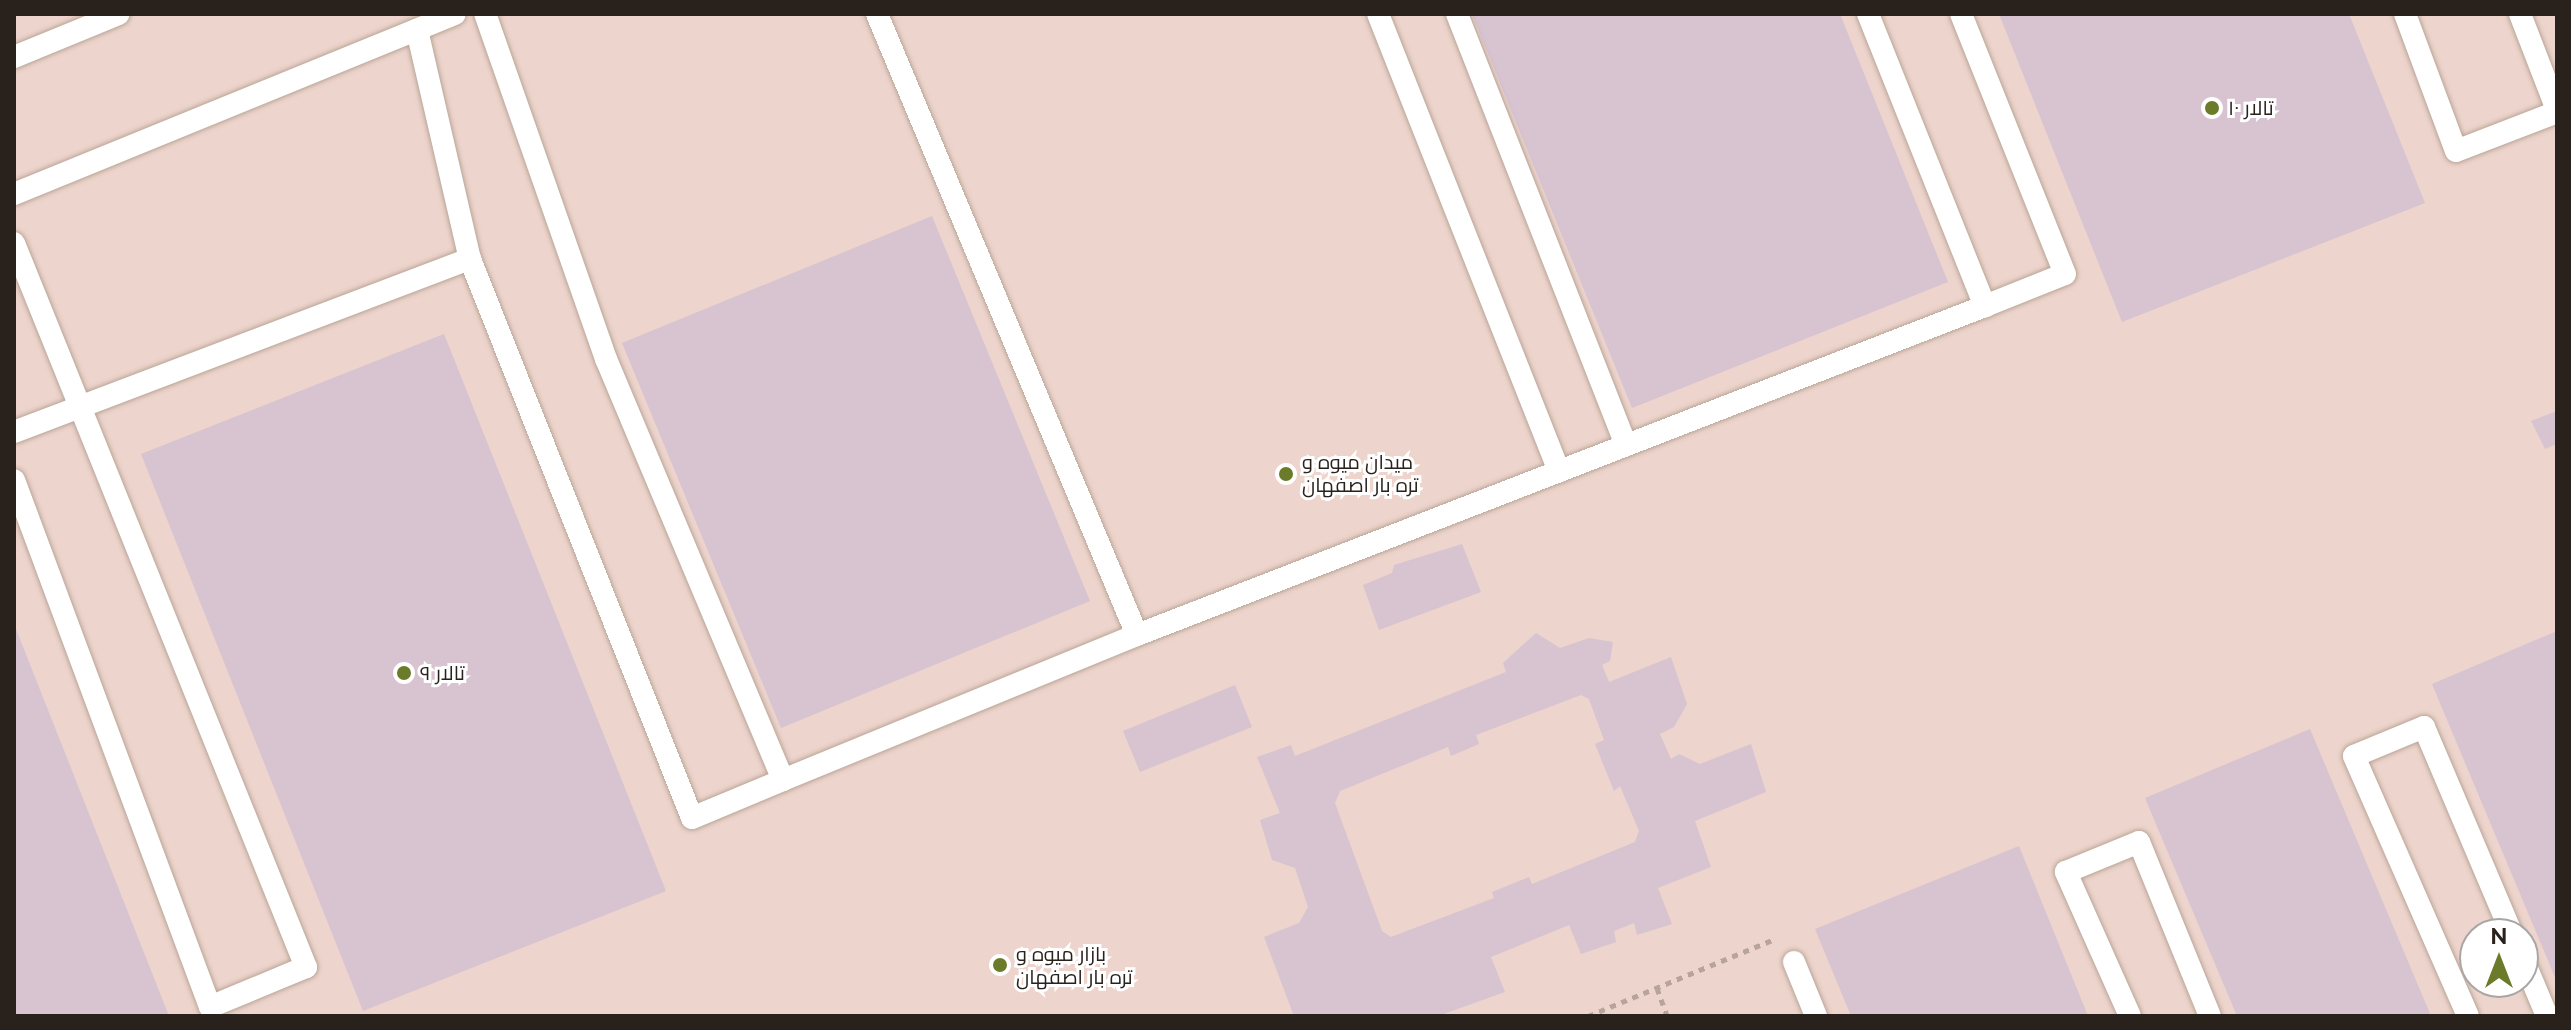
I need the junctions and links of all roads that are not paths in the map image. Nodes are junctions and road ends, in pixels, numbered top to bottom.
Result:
1 (119, 14) edge
2 (455, 14) edge
3 (485, 14) edge
4 (877, 14) edge
5 (1378, 14) edge
6 (1457, 14) edge
7 (1868, 14) edge
8 (1961, 14) edge
9 (2405, 14) edge
10 (2520, 14) edge
11 (417, 30) junction
12 (14, 57) edge
13 (2557, 111) edge
14 (14, 194) edge
15 (14, 243) edge
16 (470, 259) junction
17 (1985, 306) junction
18 (80, 406) junction
19 (14, 432) edge
20 (1626, 445) junction
21 (1559, 471) junction
22 (14, 480) edge
23 (1137, 635) junction
24 (783, 780) junction
25 (2505, 918) edge
26 (1794, 962) road end
27 (2459, 995) edge
28 (2539, 997) edge
29 (1816, 1016) edge
30 (2130, 1016) edge
31 (2210, 1016) edge
32 (2547, 1016) edge

1 - 12 lane
2 - 11 lane
3 - 24 lane
4 - 23 lane
5 - 21 lane
6 - 20 lane
7 - 17 lane
8 - 17 lane
9 - 13 lane
10 - 13 lane
11 - 14 lane
11 - 16 lane
15 - 18 lane
16 - 18 lane
16 - 24 lane
17 - 20 lane
18 - 19 lane
18 - 22 lane
20 - 21 lane
21 - 23 lane
23 - 24 lane
25 - 27 lane
26 - 29 lane
28 - 32 lane
30 - 31 lane

